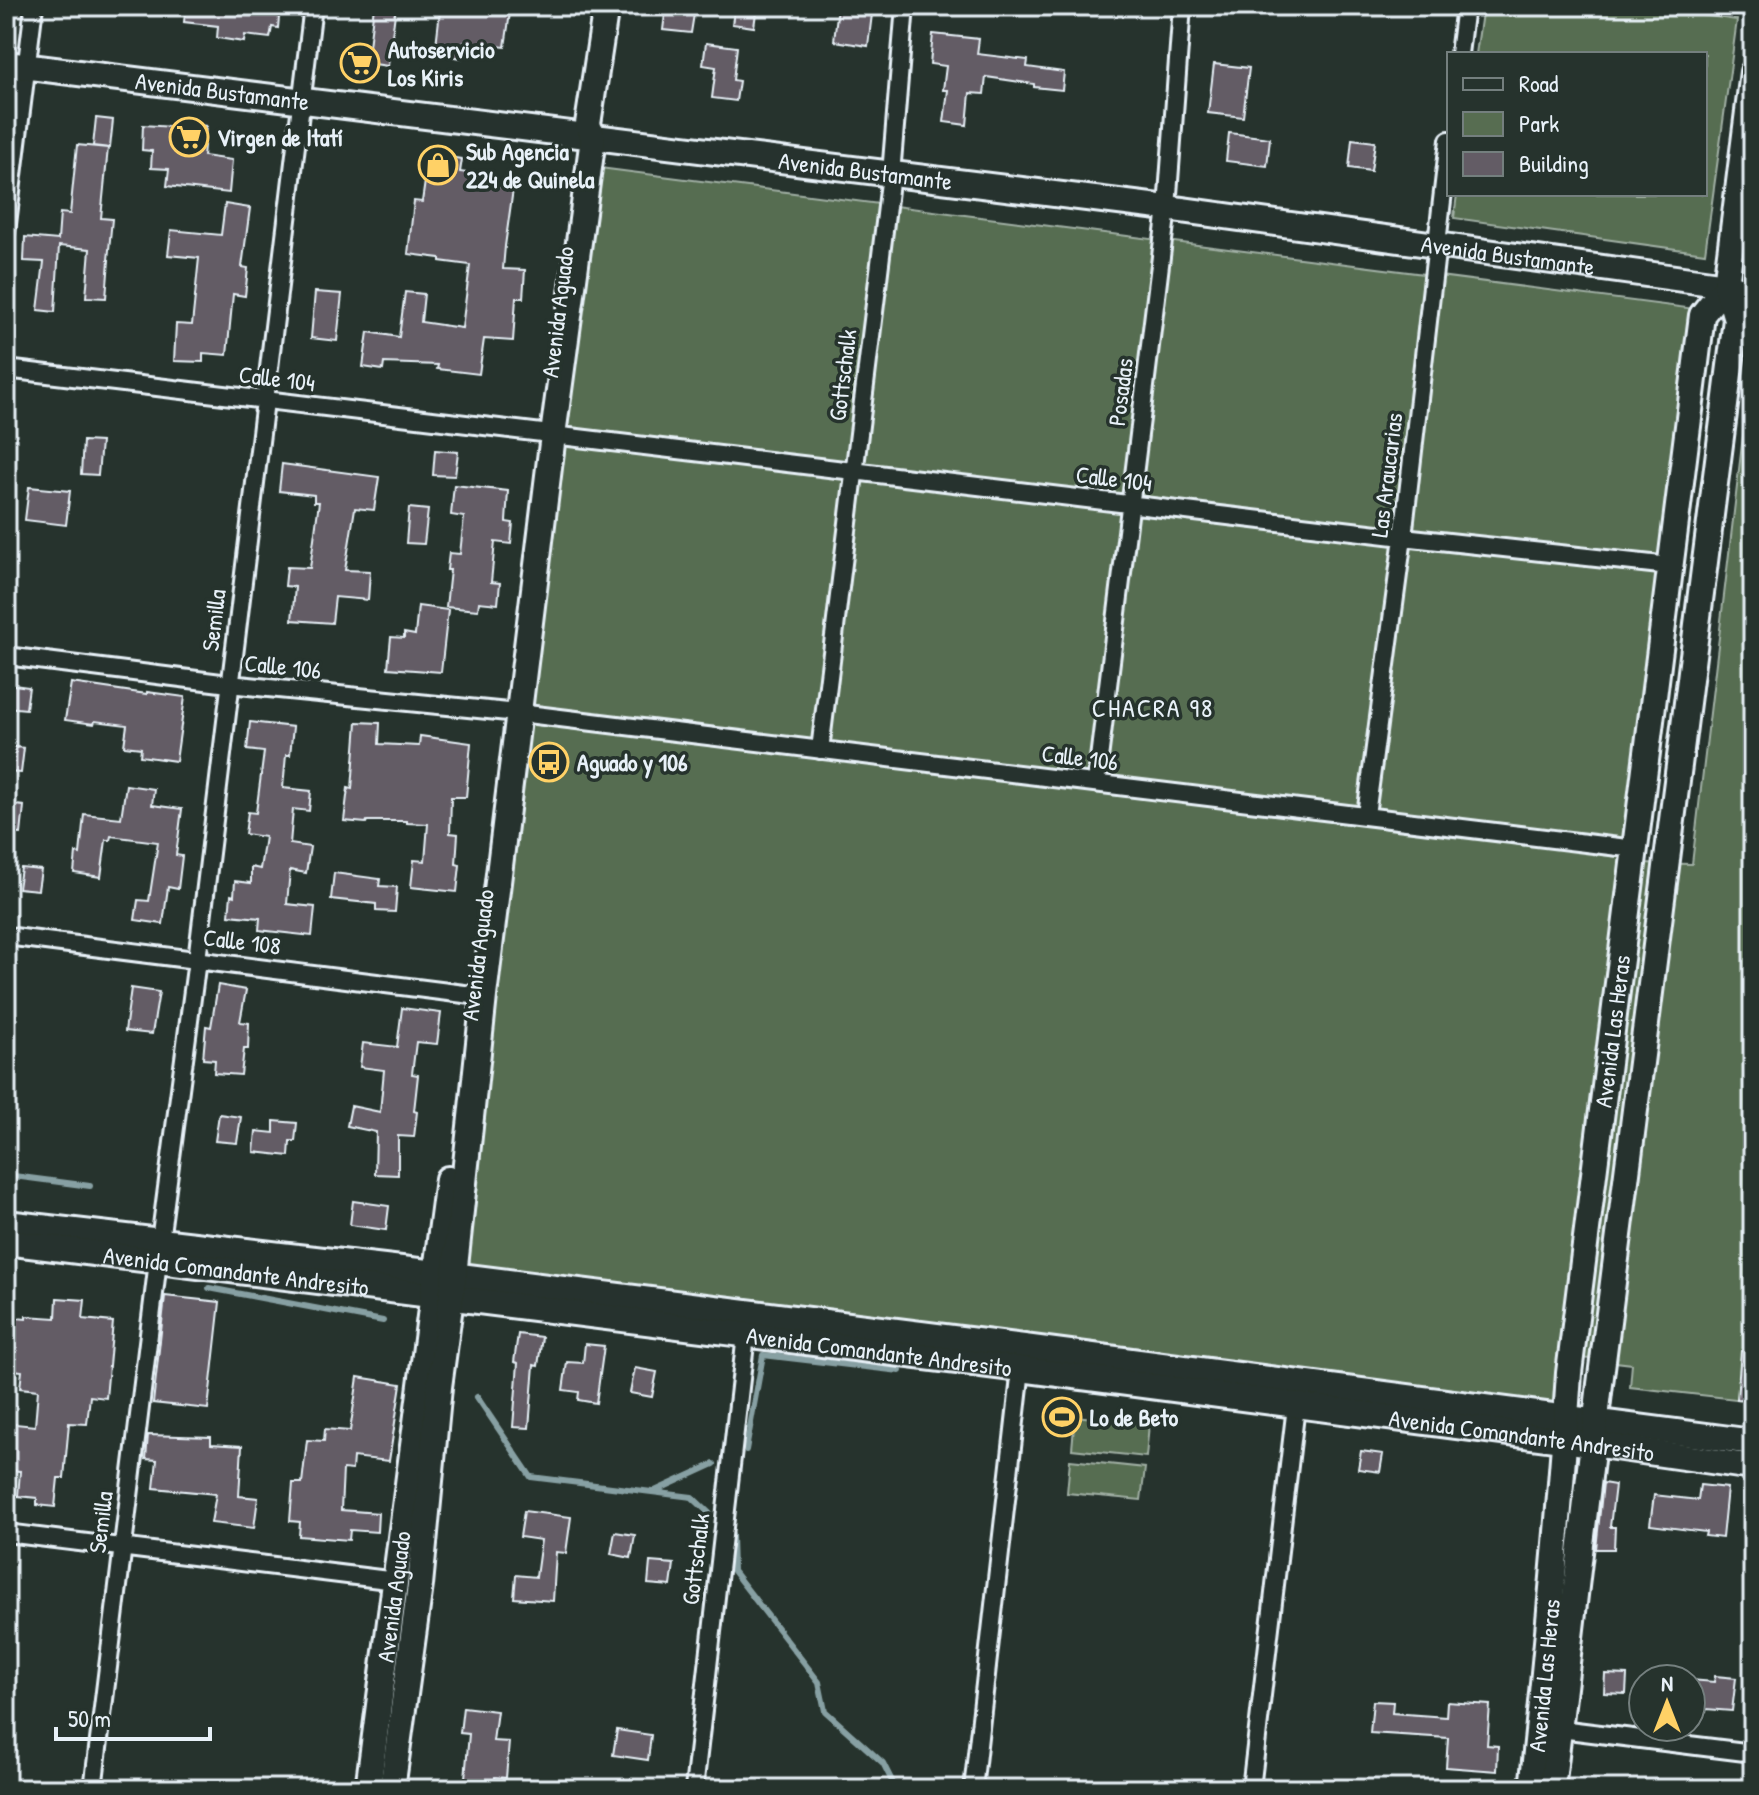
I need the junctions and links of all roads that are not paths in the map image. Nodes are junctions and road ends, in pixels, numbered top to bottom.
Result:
1 (34, 6) edge
2 (313, 6) edge
3 (606, 6) edge
4 (905, 6) edge
5 (1182, 6) edge
6 (1465, 6) edge
7 (1459, 52) edge
8 (16, 65) edge
9 (1753, 72) edge
10 (301, 101) junction
11 (586, 133) junction
12 (1447, 158) edge
13 (891, 174) junction
14 (1167, 208) junction
15 (6, 232) edge
16 (1437, 245) junction
17 (1753, 279) edge
18 (1726, 285) junction
19 (1753, 293) edge
20 (6, 369) edge
21 (264, 400) junction
22 (548, 434) junction
23 (855, 471) junction
24 (1130, 504) junction
25 (1403, 537) junction
26 (1670, 566) junction
27 (6, 656) edge
28 (229, 684) junction
29 (513, 712) junction
30 (820, 750) junction
31 (1096, 783) junction
32 (1366, 815) junction
33 (1635, 849) junction
34 (6, 936) edge
35 (197, 960) junction
36 (472, 995) junction
37 (6, 1223) edge
38 (6, 1242) edge
39 (159, 1251) junction
40 (443, 1285) junction
41 (746, 1335) junction
42 (1022, 1358) junction
43 (1296, 1406) junction
44 (1565, 1428) junction
45 (1594, 1433) junction
46 (1753, 1442) edge
47 (1753, 1467) edge
48 (6, 1533) edge
49 (121, 1548) junction
50 (396, 1581) junction
51 (1560, 1729) junction
52 (1753, 1753) edge
53 (93, 1789) edge
54 (368, 1789) edge
55 (392, 1789) edge
56 (694, 1789) edge
57 (973, 1789) edge
58 (1251, 1789) edge
59 (1532, 1789) edge
60 (1552, 1789) edge

1 - 8 street
2 - 10 street, Semilla
3 - 11 main road, Avenida Aguado
4 - 13 street, Gottschalk
5 - 14 street, Posadas
6 - 7 street
8 - 10 main road, Avenida Bustamante
8 - 15 street
9 - 18 main road, Avenida Las Heras
10 - 11 main road, Avenida Bustamante
10 - 21 street, Semilla
11 - 13 main road, Avenida Bustamante
11 - 22 main road, Avenida Aguado
12 - 16 street, Las Araucarias
13 - 14 main road, Avenida Bustamante
13 - 23 street, Gottschalk
14 - 16 main road, Avenida Bustamante
14 - 24 street, Posadas
16 - 18 main road, Avenida Bustamante
16 - 25 street, Las Araucarias
17 - 18 main road, Avenida Bustamante
18 - 19 main road, Avenida Bustamante
18 - 26 main road, Avenida Las Heras
18 - 45 main road, Avenida Las Heras
20 - 21 street, Calle 104
21 - 22 street, Calle 104
21 - 28 street, Semilla
22 - 23 street, Calle 104
22 - 29 main road, Avenida Aguado
23 - 24 street, Calle 104
23 - 30 street, Gottschalk
24 - 25 street, Calle 104
24 - 31 street, Posadas
25 - 26 street, Calle 104
25 - 32 street, Las Araucarias
26 - 33 main road, Avenida Las Heras
27 - 28 street, Calle 106
28 - 29 street, Calle 106
28 - 35 street, Semilla
29 - 30 street, Calle 106
29 - 36 main road, Avenida Aguado
29 - 40 main road, Avenida Aguado
30 - 31 street, Calle 106
31 - 32 street, Calle 106
32 - 33 street, Calle 106
33 - 44 main road, Avenida Las Heras
34 - 35 street, Calle 108
35 - 36 street, Calle 108
35 - 39 street, Semilla
36 - 40 main road, Avenida Aguado
37 - 39 main road, Avenida Comandante Andresito
38 - 39 main road, Avenida Comandante Andresito
39 - 40 main road, Avenida Comandante Andresito
39 - 49 street, Semilla
40 - 41 main road, Avenida Comandante Andresito
40 - 42 main road, Avenida Comandante Andresito
40 - 50 main road, Avenida Aguado
40 - 55 main road, Avenida Aguado
41 - 42 main road, Avenida Comandante Andresito
41 - 56 street, Gottschalk
42 - 43 main road, Avenida Comandante Andresito
42 - 44 main road, Avenida Comandante Andresito
42 - 57 street
43 - 44 main road, Avenida Comandante Andresito
43 - 58 street
44 - 45 main road, Avenida Comandante Andresito
44 - 59 main road, Avenida Las Heras
45 - 46 main road, Avenida Comandante Andresito
45 - 47 main road, Avenida Comandante Andresito
45 - 51 main road, Avenida Las Heras
48 - 49 street
49 - 50 street
49 - 53 street, Semilla
50 - 54 main road, Avenida Aguado
51 - 52 street
51 - 60 main road, Avenida Las Heras

